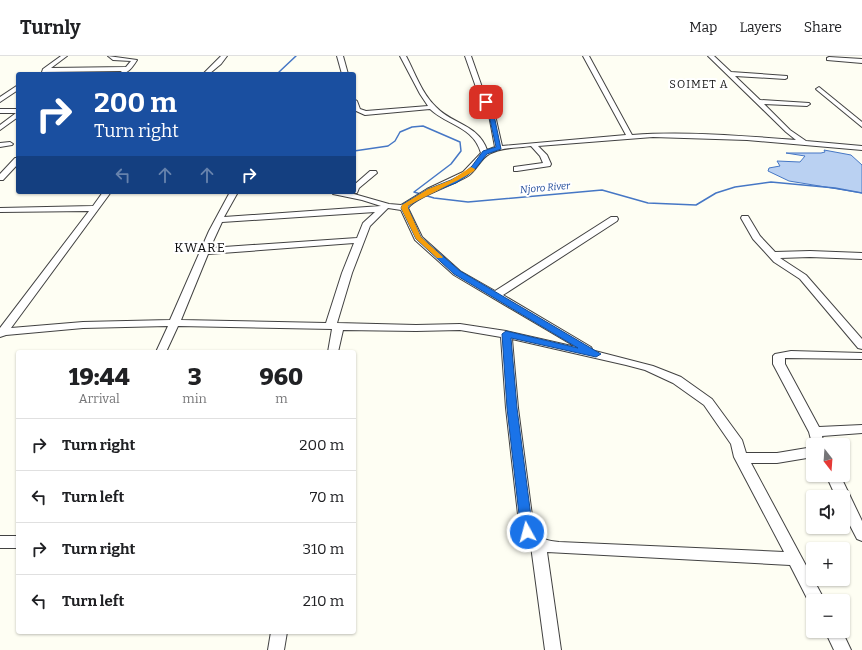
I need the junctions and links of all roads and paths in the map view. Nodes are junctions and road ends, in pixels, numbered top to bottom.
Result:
1 (64, 56) edge
2 (111, 56) edge
3 (224, 56) edge
4 (340, 56) edge
5 (403, 56) edge
6 (468, 56) edge
7 (586, 56) edge
8 (711, 56) edge
9 (829, 60) dead end
10 (862, 61) edge
11 (54, 64) junction
12 (132, 64) junction
13 (126, 69) junction
14 (45, 70) junction
15 (42, 72) edge
16 (123, 72) edge
17 (208, 72) edge
18 (344, 72) edge
19 (730, 74) junction
20 (785, 77) dead end
21 (16, 88) edge
22 (819, 89) dead end
23 (1, 98) edge
24 (759, 102) junction
25 (807, 104) dead end
26 (356, 107) edge
27 (432, 107) junction
28 (0, 111) edge
29 (16, 111) edge
30 (16, 116) edge
31 (862, 125) edge
32 (0, 128) edge
33 (630, 137) junction
34 (10, 144) dead end
35 (533, 144) junction
36 (804, 144) junction
37 (0, 145) edge
38 (499, 148) junction
39 (862, 148) edge
40 (485, 153) junction
41 (16, 162) edge
42 (517, 169) dead end
43 (373, 173) dead end
44 (0, 178) edge
45 (356, 187) edge
46 (106, 194) edge
47 (233, 194) edge
48 (354, 194) edge
49 (407, 206) junction
50 (386, 207) junction
51 (96, 208) junction
52 (0, 210) edge
53 (745, 218) dead end
54 (614, 219) dead end
55 (220, 220) junction
56 (360, 240) junction
57 (205, 251) junction
58 (773, 255) junction
59 (862, 256) edge
60 (495, 296) junction
61 (176, 322) junction
62 (335, 325) junction
63 (1, 333) edge
64 (506, 334) junction
65 (862, 346) edge
66 (162, 350) edge
67 (333, 350) edge
68 (596, 354) junction
69 (862, 356) edge
70 (862, 429) edge
71 (815, 438) edge
72 (833, 438) edge
73 (806, 447) edge
74 (741, 457) junction
75 (850, 510) edge
76 (860, 528) edge
77 (0, 542) edge
78 (16, 542) edge
79 (538, 544) junction
80 (794, 558) junction
81 (812, 594) edge
82 (279, 634) edge
83 (836, 638) edge
84 (276, 650) edge
85 (553, 650) edge
86 (843, 650) edge

1 - 11 street
2 - 12 street
3 - 17 street
4 - 18 street
5 - 27 street
6 - 38 street
7 - 33 street
8 - 19 street
9 - 10 street
11 - 12 street
11 - 14 street
12 - 13 street
13 - 14 street
13 - 16 street
14 - 15 street
19 - 20 street
19 - 24 street
21 - 23 street
22 - 31 street
24 - 25 street
24 - 36 street
26 - 27 street
27 - 40 street
28 - 29 street
30 - 32 street
33 - 35 street
33 - 36 street
34 - 37 street
35 - 38 street
35 - 42 street
36 - 39 street
38 - 40 street
40 - 49 street
41 - 44 street
43 - 45 street
46 - 51 street
47 - 55 street
48 - 50 street
49 - 50 street
49 - 60 street
50 - 55 street
50 - 56 street
51 - 52 street
51 - 63 street
53 - 58 street
54 - 60 street
55 - 57 street
56 - 57 street
56 - 62 street
57 - 61 street
58 - 59 street
58 - 65 street
60 - 68 street
61 - 62 street
61 - 63 street
61 - 66 street
62 - 64 street
62 - 67 street
64 - 68 street
64 - 79 street
68 - 74 street
69 - 71 street
70 - 72 street
73 - 74 street
74 - 80 street
75 - 76 street
77 - 78 street
79 - 80 street
79 - 85 street
80 - 81 street
82 - 84 street
83 - 86 street

